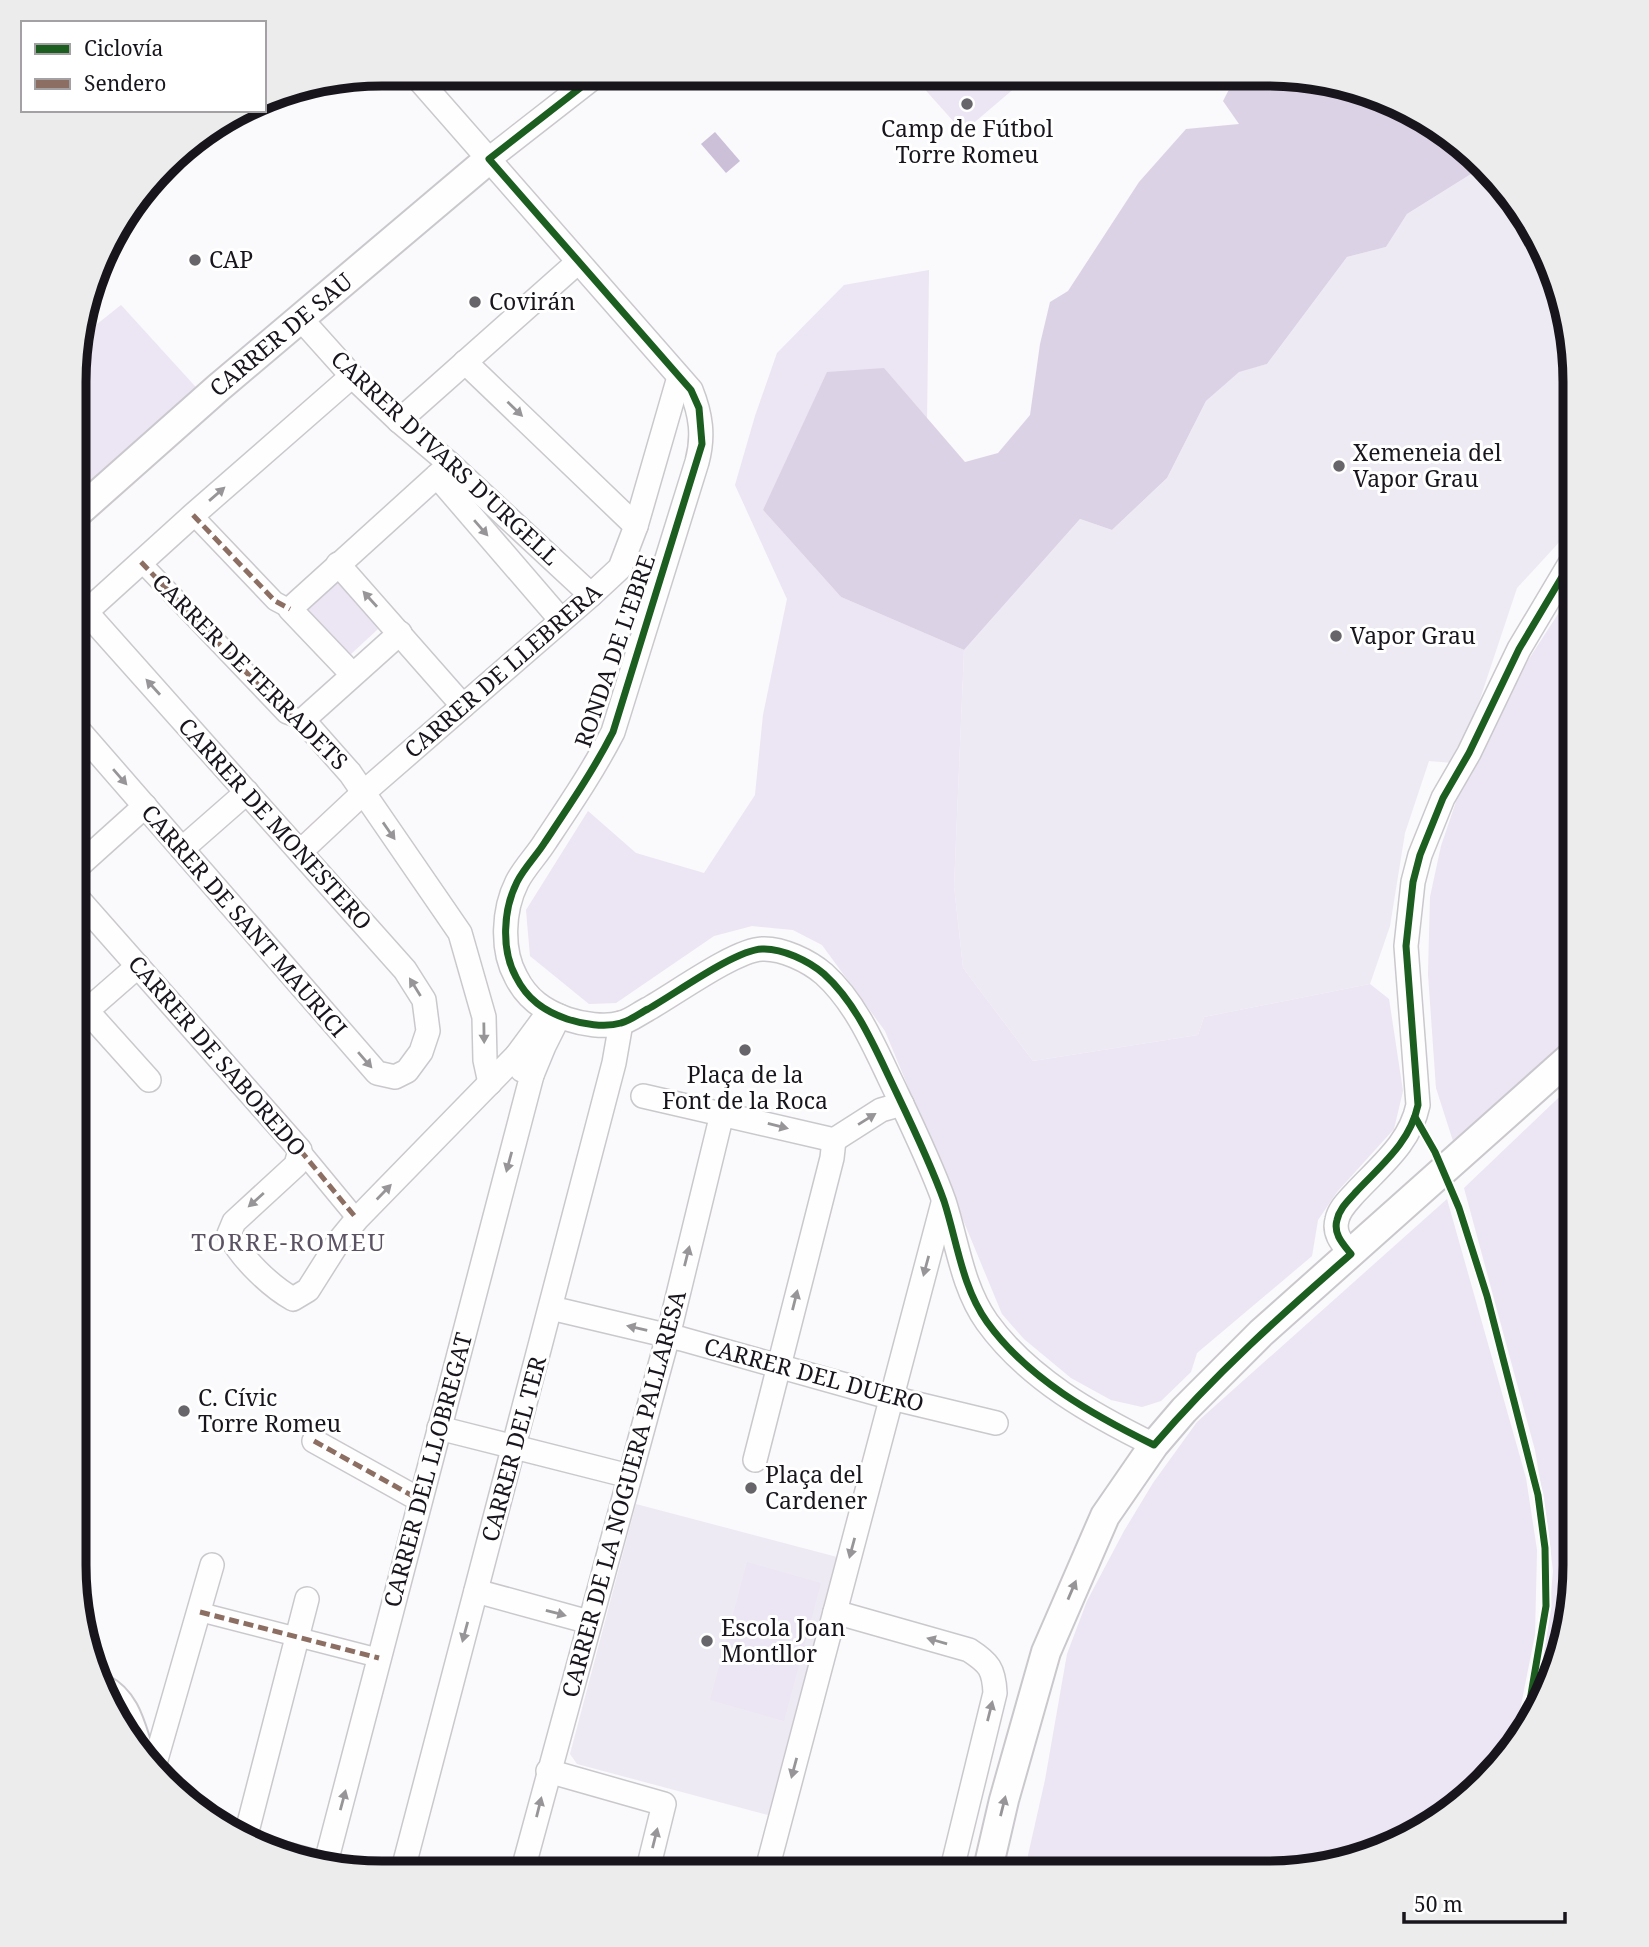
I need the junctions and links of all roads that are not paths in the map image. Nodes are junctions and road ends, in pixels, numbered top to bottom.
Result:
1 (425, 86) edge
2 (583, 86) edge
3 (489, 159) junction
4 (578, 262) junction
5 (300, 318) junction
6 (465, 362) junction
7 (352, 376) junction
8 (679, 377) junction
9 (399, 421) junction
10 (443, 470) junction
11 (86, 505) edge
12 (193, 515) junction
13 (636, 526) junction
14 (141, 562) junction
15 (338, 564) junction
16 (1563, 575) edge
17 (592, 595) junction
18 (290, 609) junction
19 (86, 612) edge
20 (561, 620) junction
21 (86, 622) edge
22 (400, 633) junction
23 (352, 674) junction
24 (463, 706) junction
25 (303, 720) junction
26 (86, 739) edge
27 (247, 793) junction
28 (363, 793) junction
29 (145, 806) junction
30 (182, 849) junction
31 (300, 852) junction
32 (86, 859) edge
33 (86, 907) edge
34 (138, 966) junction
35 (86, 1012) edge
36 (554, 1015) junction
37 (86, 1021) edge
38 (621, 1023) junction
39 (421, 1052) joint
40 (517, 1055) junction
41 (1563, 1064) edge
42 (533, 1075) junction
43 (149, 1080) dead end
44 (490, 1083) junction
45 (643, 1096) dead end
46 (902, 1104) junction
47 (722, 1114) junction
48 (834, 1140) junction
49 (300, 1150) junction
50 (943, 1200) junction
51 (357, 1219) junction
52 (1351, 1254) junction
53 (551, 1308) junction
54 (668, 1336) junction
55 (778, 1366) junction
56 (892, 1398) junction
57 (996, 1423) dead end
58 (439, 1428) junction
59 (314, 1441) dead end
60 (1154, 1445) junction
61 (514, 1448) junction
62 (755, 1460) dead end
63 (629, 1476) junction
64 (420, 1500) junction
65 (212, 1565) dead end
66 (476, 1591) junction
67 (307, 1599) dead end
68 (200, 1612) junction
69 (835, 1612) junction
70 (589, 1622) junction
71 (297, 1637) junction
72 (379, 1658) junction
73 (157, 1758) edge
74 (548, 1771) junction
75 (248, 1829) edge
76 (328, 1857) edge
77 (405, 1861) edge
78 (525, 1861) edge
79 (650, 1861) edge
80 (769, 1861) edge
81 (954, 1861) edge
82 (990, 1861) edge

1 - 3 street, RONDA DE L'EBRE
2 - 3 street
3 - 4 street, RONDA DE L'EBRE
3 - 5 street, CARRER DE SAU
4 - 6 street
4 - 8 street, RONDA DE L'EBRE
5 - 7 street, CARRER D'IVARS D'URGELL
5 - 11 street, CARRER DE SAU
6 - 9 street
6 -> 13 street
7 - 9 street, CARRER D'IVARS D'URGELL
12 -> 7 street
8 - 13 street, CARRER DE LLEBRERA
8 - 36 street, RONDA DE L'EBRE
9 - 10 street, CARRER D'IVARS D'URGELL
10 - 15 street
10 - 17 street, CARRER D'IVARS D'URGELL
10 -> 20 street, CARRER D'IVARS D'URGELL
12 - 14 street
12 - 18 street
13 - 17 street, CARRER DE LLEBRERA
14 - 19 street
14 - 25 street, CARRER DE TERRADETS
15 - 18 street
22 -> 15 street
16 - 52 street
17 - 20 street, CARRER DE LLEBRERA
18 - 23 street
20 - 24 street, CARRER DE LLEBRERA
27 -> 21 street, CARRER DE MONESTERO
22 - 23 street
22 - 24 street
23 - 25 street
24 - 28 street, CARRER DE LLEBRERA
25 - 28 street, CARRER DE TERRADETS
26 -> 29 street, CARRER DE SANT MAURICI
27 - 30 street
27 - 31 street, CARRER DE MONESTERO
28 - 31 street, CARRER DE LLEBRERA
28 -> 44 street, CARRER DE TERRADETS
29 - 30 street, CARRER DE SANT MAURICI
29 - 32 street
30 -> 39 street, CARRER DE SANT MAURICI
39 -> 31 street, CARRER DE MONESTERO
33 - 34 street, CARRER DE SABOREDO
34 - 35 street
34 - 49 street, CARRER DE SABOREDO
36 - 38 street, RONDA DE L'EBRE
36 - 40 street
36 - 42 street, CARRER DEL LLOBREGAT
37 - 43 street
38 - 46 street, RONDA DE L'EBRE
38 - 53 street, CARRER DEL TER
40 - 42 street
40 - 44 street
41 - 52 street
42 -> 58 street, CARRER DEL LLOBREGAT
51 -> 44 street
45 - 47 street
48 -> 46 street
46 - 50 street, RONDA DE L'EBRE
47 -> 48 street
54 -> 47 street, CARRER DE LA NOGUERA PALLARESA
55 -> 48 street
49 - 51 street, CARRER DE SABOREDO
49 -> 51 street
50 -> 56 street
50 - 60 street, RONDA DE L'EBRE
52 - 60 street
54 -> 53 street, CARRER DEL DUERO
53 - 61 street, CARRER DEL TER
54 - 55 street, CARRER DEL DUERO
54 - 63 street, CARRER DE LA NOGUERA PALLARESA
55 - 56 street, CARRER DEL DUERO
55 - 62 street
56 - 57 street, CARRER DEL DUERO
56 -> 69 street
58 - 61 street
58 - 64 street, CARRER DEL LLOBREGAT
59 - 64 street
82 -> 60 street
61 - 63 street
61 - 66 street, CARRER DEL TER
63 - 70 street, CARRER DE LA NOGUERA PALLARESA
64 - 72 street, CARRER DEL LLOBREGAT
65 - 68 street
66 -> 70 street
66 -> 77 street, CARRER DEL TER
67 - 71 street
68 - 71 street
68 - 73 street
69 -> 80 street
81 -> 69 street
70 - 74 street, CARRER DE LA NOGUERA PALLARESA
71 - 72 street
71 - 75 street
76 -> 72 street, CARRER DEL LLOBREGAT
78 -> 74 street, CARRER DE LA NOGUERA PALLARESA
79 -> 74 street

